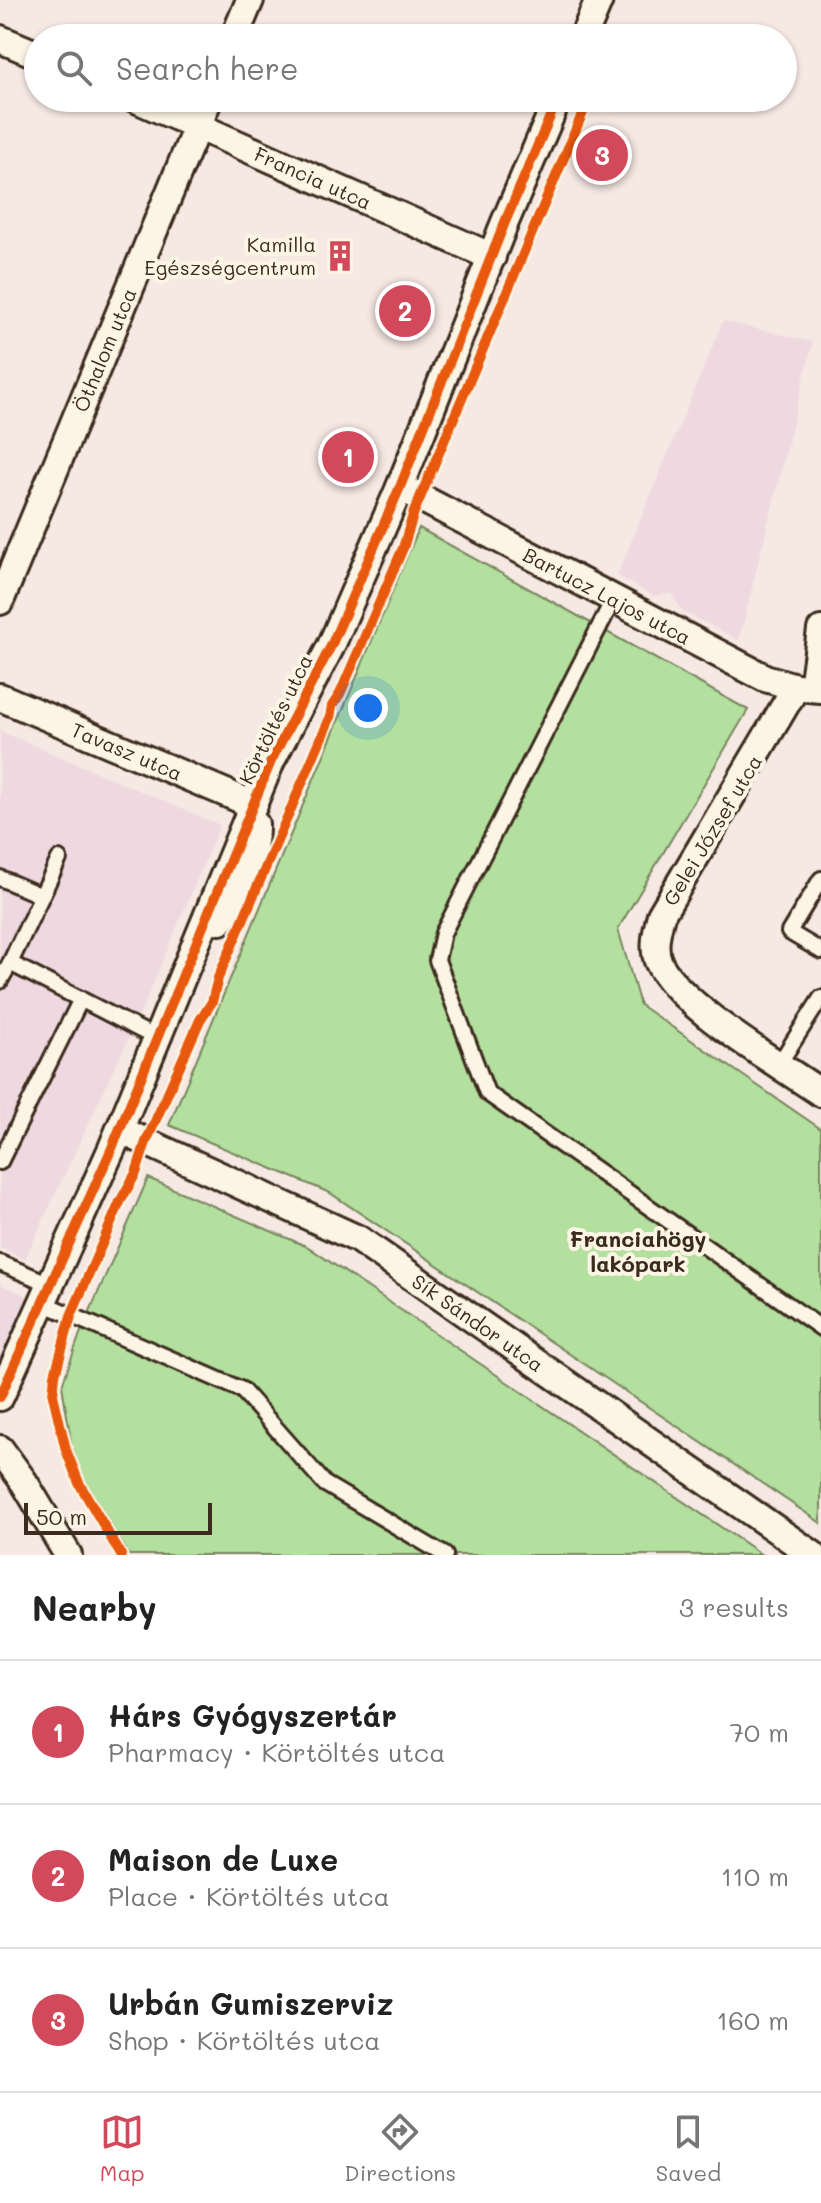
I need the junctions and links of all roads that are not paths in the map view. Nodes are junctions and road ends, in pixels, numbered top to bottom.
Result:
1 (250, 0) edge
2 (599, 0) edge
3 (240, 24) edge
4 (589, 24) edge
5 (0, 39) edge
6 (24, 49) edge
7 (166, 112) edge
8 (203, 112) edge
9 (552, 112) edge
10 (197, 126) junction
11 (492, 257) junction
12 (400, 487) junction
13 (613, 600) junction
14 (0, 601) edge
15 (821, 630) edge
16 (810, 688) edge
17 (0, 697) edge
18 (254, 805) junction
19 (59, 859) dead end
20 (0, 878) edge
21 (821, 879) edge
22 (42, 896) junction
23 (821, 951) edge
24 (10, 963) junction
25 (0, 981) edge
26 (821, 998) edge
27 (81, 999) junction
28 (156, 1038) junction
29 (779, 1064) junction
30 (821, 1093) edge
31 (120, 1130) junction
32 (0, 1162) edge
33 (0, 1263) edge
34 (47, 1294) junction
35 (821, 1328) edge
36 (0, 1397) edge
37 (0, 1449) edge
38 (68, 1555) edge
39 (445, 1555) edge
40 (813, 1555) edge

1 - 3 street
2 - 4 street
5 - 6 street
7 - 10 street, Francia utca
8 - 10 street, Öthalom utca
9 - 11 street, Körtöltés utca
10 - 11 street, Francia utca
10 - 14 street, Öthalom utca
11 - 12 street, Körtöltés utca
12 - 13 street, Bartucz Lajos utca
12 - 18 street, Körtöltés utca
13 - 16 street, Bartucz Lajos utca
13 - 35 lane
15 - 16 street
16 - 29 street, Gelei József utca
17 - 18 street, Tavasz utca
18 - 28 street, Körtöltés utca
19 - 22 lane
20 - 22 lane
21 - 23 lane
22 - 24 lane
24 - 25 lane
24 - 27 lane
26 - 29 lane
27 - 28 lane
27 - 32 lane
28 - 31 street, Körtöltés utca
29 - 30 street, Gelei József utca
31 - 34 street, Körtöltés utca
31 - 40 street, Sík Sándor utca
33 - 34 lane
34 - 36 street, Körtöltés utca
34 - 39 lane
37 - 38 street

